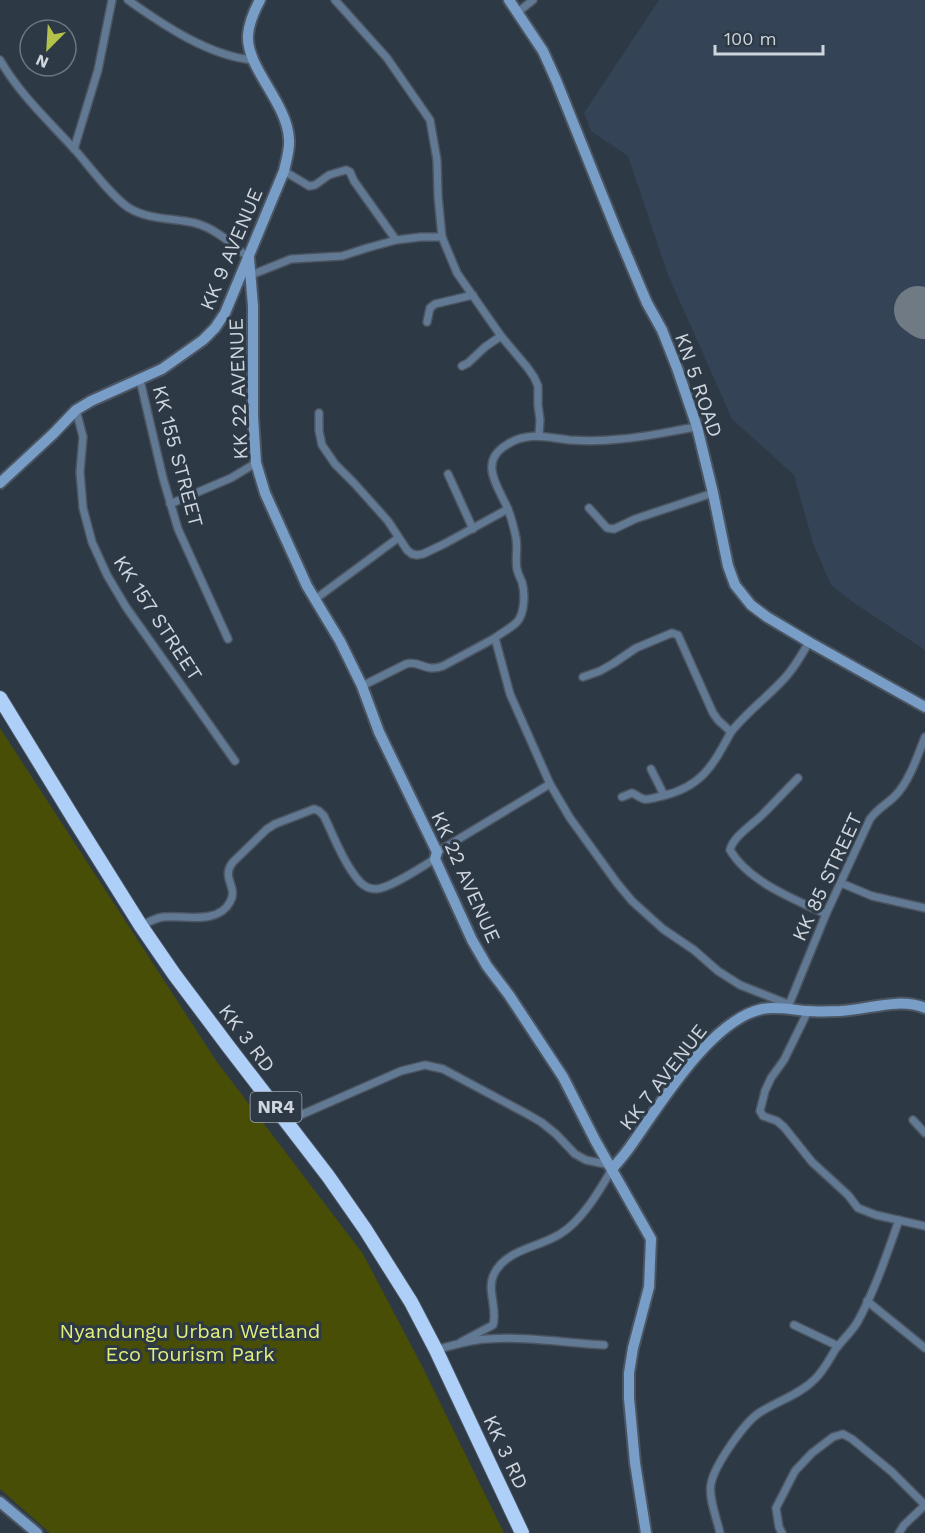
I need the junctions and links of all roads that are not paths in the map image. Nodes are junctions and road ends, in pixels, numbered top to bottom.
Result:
1 (112, 0) edge
2 (128, 0) edge
3 (260, 0) edge
4 (335, 0) edge
5 (509, 0) edge
6 (533, 0) edge
7 (518, 12) junction
8 (0, 60) edge
9 (253, 60) junction
10 (74, 149) junction
11 (284, 171) junction
12 (442, 237) junction
13 (396, 240) junction
14 (249, 258) junction
15 (251, 275) junction
16 (473, 295) junction
17 (427, 322) dead end
18 (501, 336) junction
19 (462, 366) dead end
20 (140, 380) junction
21 (76, 410) junction
22 (319, 413) dead end
23 (697, 427) junction
24 (539, 435) junction
25 (256, 463) junction
26 (448, 474) dead end
27 (0, 483) edge
28 (713, 493) junction
29 (170, 504) junction
30 (508, 508) junction
31 (589, 508) dead end
32 (473, 529) junction
33 (398, 538) junction
34 (314, 600) junction
35 (495, 638) junction
36 (228, 639) dead end
37 (809, 642) junction
38 (583, 677) dead end
39 (362, 686) junction
40 (0, 698) edge
41 (925, 707) edge
42 (731, 732) junction
43 (925, 737) edge
44 (235, 761) dead end
45 (651, 769) dead end
46 (798, 778) dead end
47 (550, 784) junction
48 (664, 795) junction
49 (622, 797) dead end
50 (436, 856) junction
51 (841, 883) junction
52 (925, 908) edge
53 (826, 914) junction
54 (141, 926) junction
55 (788, 1006) junction
56 (925, 1008) edge
57 (808, 1011) junction
58 (913, 1120) dead end
59 (287, 1121) junction
60 (925, 1132) edge
61 (611, 1167) junction
62 (899, 1220) junction
63 (925, 1226) edge
64 (867, 1301) junction
65 (794, 1325) dead end
66 (461, 1342) junction
67 (604, 1345) dead end
68 (838, 1346) junction
69 (925, 1348) edge
70 (436, 1350) junction
71 (0, 1502) edge
72 (925, 1505) edge
73 (37, 1533) edge
74 (522, 1533) edge
75 (646, 1533) edge
76 (720, 1533) edge
77 (782, 1533) edge
78 (898, 1533) edge

1 - 10 street
2 - 9 street
3 - 9 street, KK 9 AVENUE
4 - 12 street
5 - 7 street, KN 5 ROAD
6 - 7 street
7 - 23 street, KN 5 ROAD
8 - 10 street
9 - 11 street, KK 9 AVENUE
10 - 14 street
11 - 13 street
11 - 14 street, KK 9 AVENUE
12 - 13 street
12 - 16 street
13 - 15 street
14 - 15 street, KK 22 AVENUE
14 - 20 street, KK 9 AVENUE
15 - 25 street, KK 22 AVENUE
16 - 17 street
16 - 18 street
18 - 19 street
18 - 24 street
20 - 21 street, KK 9 AVENUE
20 - 29 street, KK 155 STREET
21 - 27 street, KK 9 AVENUE
21 - 44 street, KK 157 STREET
22 - 33 street
23 - 24 street
23 - 28 street, KN 5 ROAD
24 - 30 street
25 - 29 street
25 - 34 street, KK 22 AVENUE
26 - 32 street
28 - 31 street
28 - 37 street, KN 5 ROAD
29 - 36 street, KK 155 STREET
30 - 32 street
30 - 35 street
32 - 33 street
33 - 34 street
34 - 39 street, KK 22 AVENUE
35 - 39 street
35 - 47 street
37 - 41 street, KN 5 ROAD
37 - 42 street
38 - 42 street
39 - 50 street, KK 22 AVENUE
40 - 54 highway, KK 3 RD / NR4
42 - 48 street
43 - 51 street, KK 85 STREET
45 - 48 street
46 - 53 street
47 - 50 street
47 - 55 street
48 - 49 street
50 - 54 street
50 - 61 street, KK 22 AVENUE
51 - 52 street
51 - 53 street, KK 85 STREET
53 - 55 street, KK 85 STREET
54 - 59 highway, KK 3 RD / NR4
55 - 57 street, KK 7 AVENUE
55 - 61 street, KK 7 AVENUE
56 - 57 street, KK 7 AVENUE
57 - 62 street
58 - 60 street
59 - 61 street
59 - 70 highway, KK 3 RD / NR4
61 - 66 street
61 - 75 street, KK 22 AVENUE
62 - 63 street
62 - 64 street
64 - 68 street
64 - 69 street
65 - 68 street
66 - 67 street
66 - 70 street
68 - 76 street
70 - 74 highway, KK 3 RD / NR4
71 - 73 street
72 - 77 street
72 - 78 street

